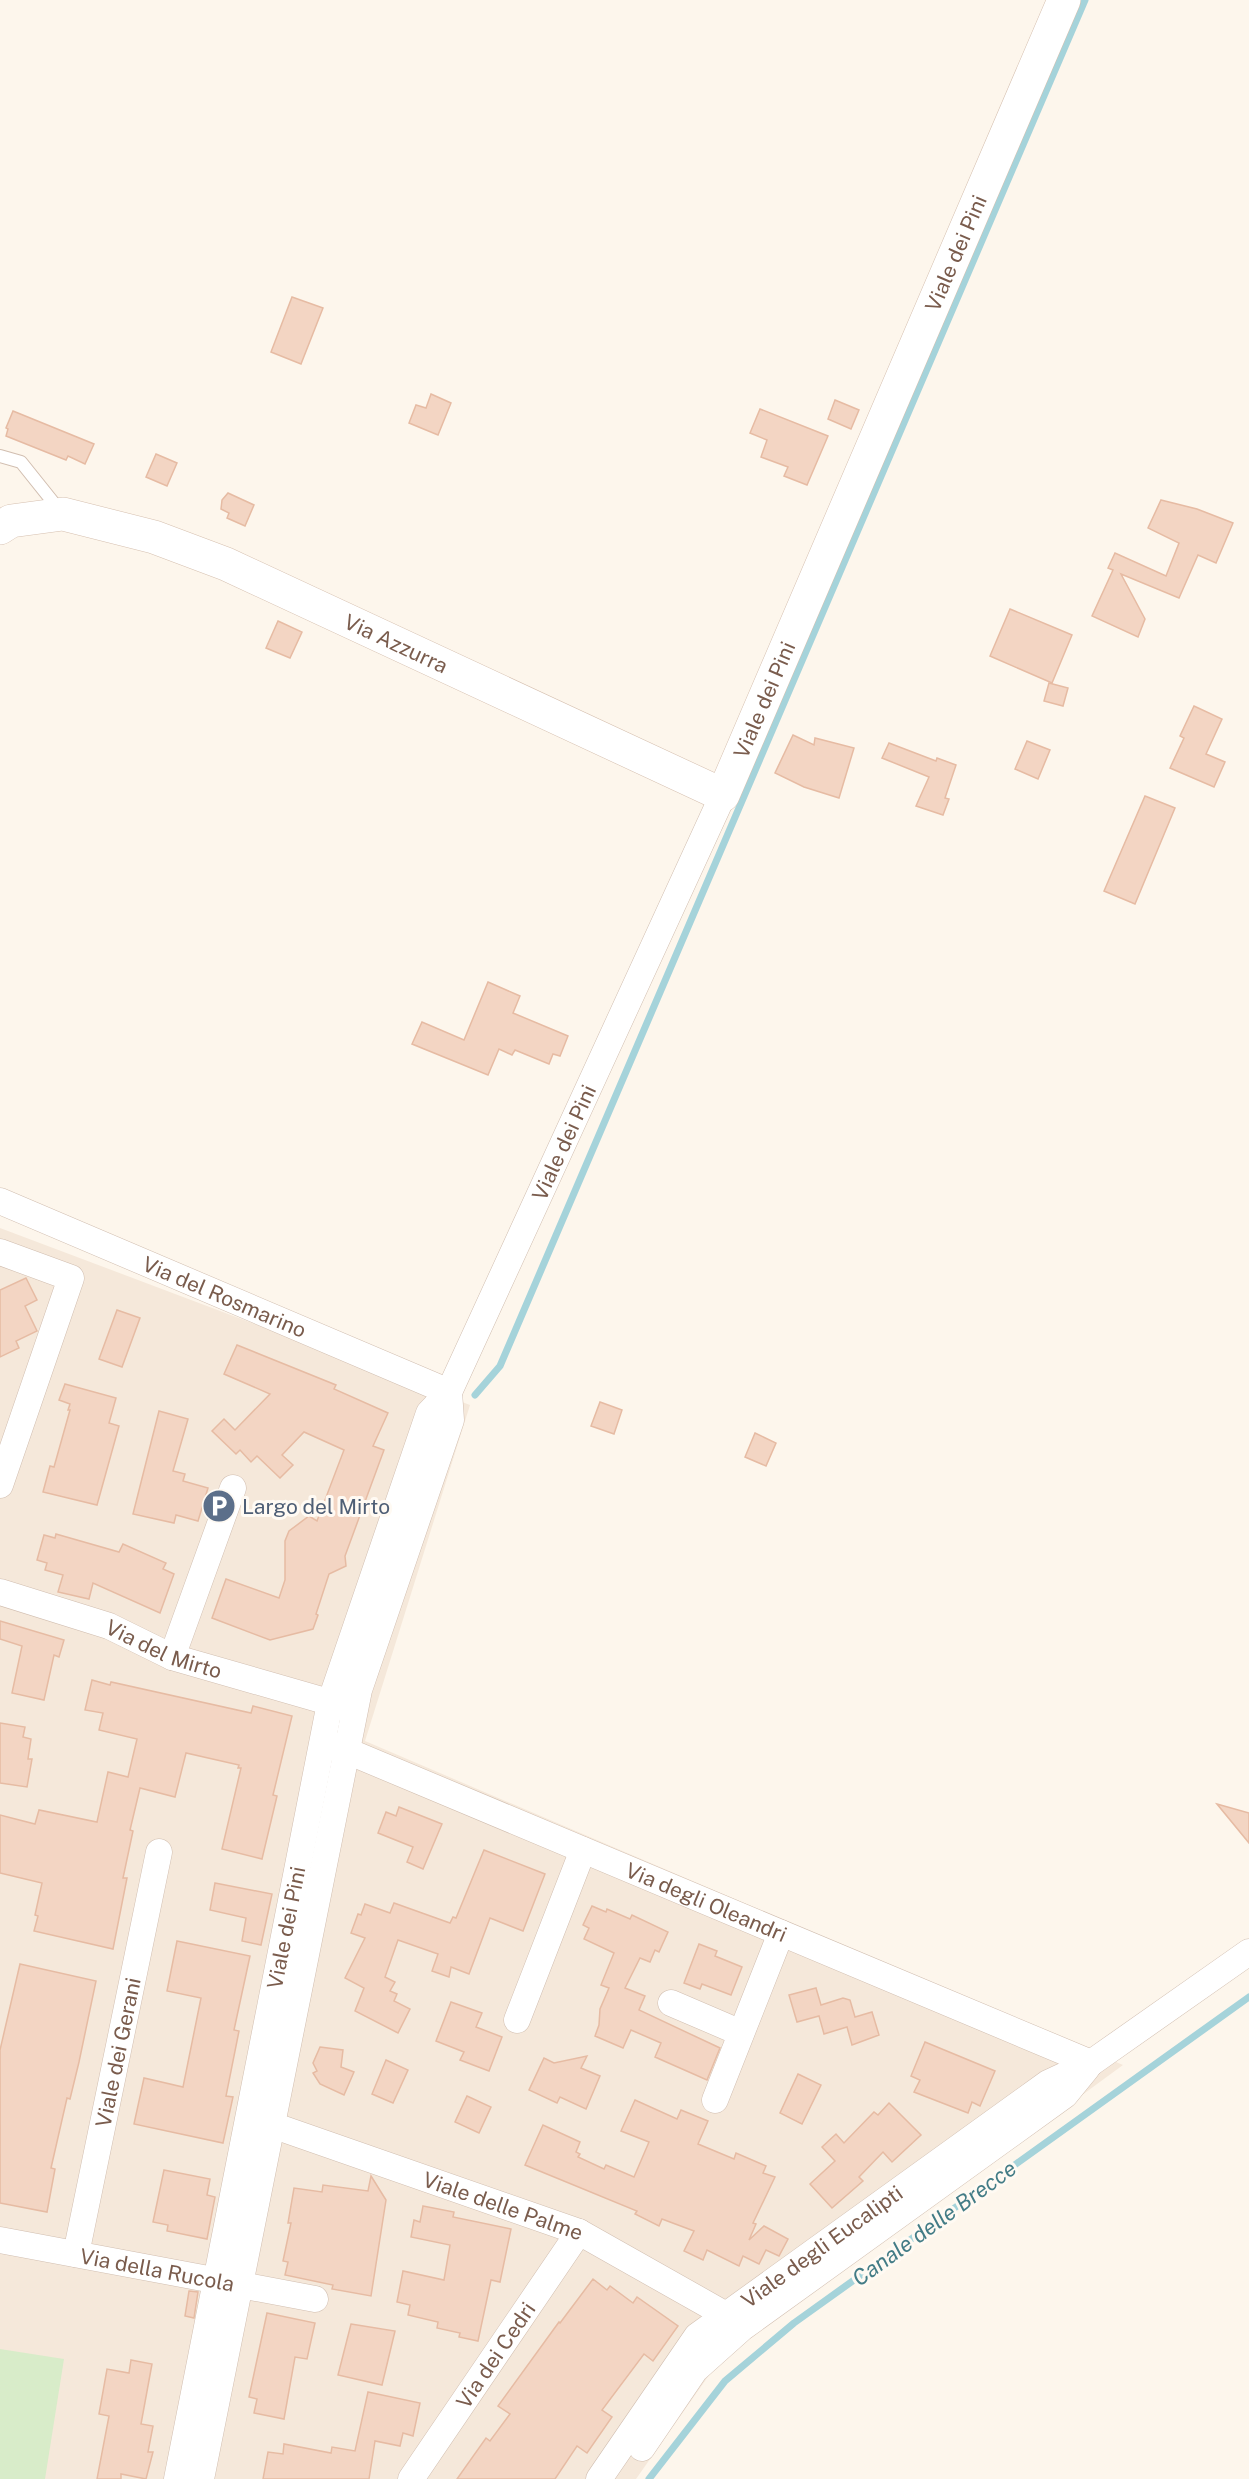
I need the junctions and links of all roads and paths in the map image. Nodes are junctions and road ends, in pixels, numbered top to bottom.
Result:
1 (1064, 0) edge
2 (0, 456) edge
3 (63, 514) junction
4 (0, 528) edge
5 (723, 795) junction
6 (0, 1201) edge
7 (0, 1252) edge
8 (449, 1392) junction
9 (0, 1485) edge
10 (233, 1488) dead end
11 (0, 1592) edge
12 (172, 1657) junction
13 (330, 1703) junction
14 (357, 1709) junction
15 (322, 1740) junction
16 (348, 1751) junction
17 (583, 1850) junction
18 (159, 1852) dead end
19 (780, 1933) junction
20 (1249, 1952) edge
21 (671, 2003) dead end
22 (517, 2020) dead end
23 (741, 2032) junction
24 (1090, 2063) junction
25 (715, 2100) dead end
26 (260, 2123) junction
27 (579, 2232) junction
28 (0, 2240) edge
29 (76, 2254) junction
30 (229, 2283) junction
31 (315, 2299) dead end
32 (734, 2321) junction
33 (177, 2479) edge
34 (201, 2479) edge
35 (411, 2479) edge
36 (599, 2479) edge
37 (620, 2479) edge

1 - 5 street, Viale dei Pini
2 - 3 lane
3 - 4 street
3 - 5 street, Via Azzurra
5 - 8 street, Viale dei Pini
6 - 8 street, Via del Rosmarino
7 - 9 street
8 - 13 street, Viale dei Pini
8 - 14 street, Viale dei Pini
10 - 12 street
11 - 12 street, Via del Mirto
12 - 13 street, Via del Mirto
13 - 14 street, Via del Mirto
13 - 15 street, Viale dei Pini
14 - 16 street, Viale dei Pini
15 - 16 street, Via degli Oleandri
15 - 26 street, Viale dei Pini
16 - 17 street, Via degli Oleandri
16 - 26 street, Viale dei Pini
17 - 19 street, Via degli Oleandri
17 - 22 street
18 - 29 street, Viale dei Gerani
19 - 23 street
19 - 24 street, Via degli Oleandri
20 - 24 street, Viale degli Eucalipti
21 - 23 street
23 - 25 street
24 - 32 street, Viale degli Eucalipti
26 - 27 street, Viale delle Palme
26 - 30 street, Viale dei Pini
27 - 32 street, Viale delle Palme
27 - 35 street, Via dei Cedri
28 - 29 street, Via della Rucola
29 - 30 street, Via della Rucola
30 - 31 street, Via della Rucola
30 - 33 street, Viale dei Pini
30 - 34 street, Viale dei Pini
32 - 36 street, Viale degli Eucalipti
32 - 37 street, Viale degli Eucalipti

